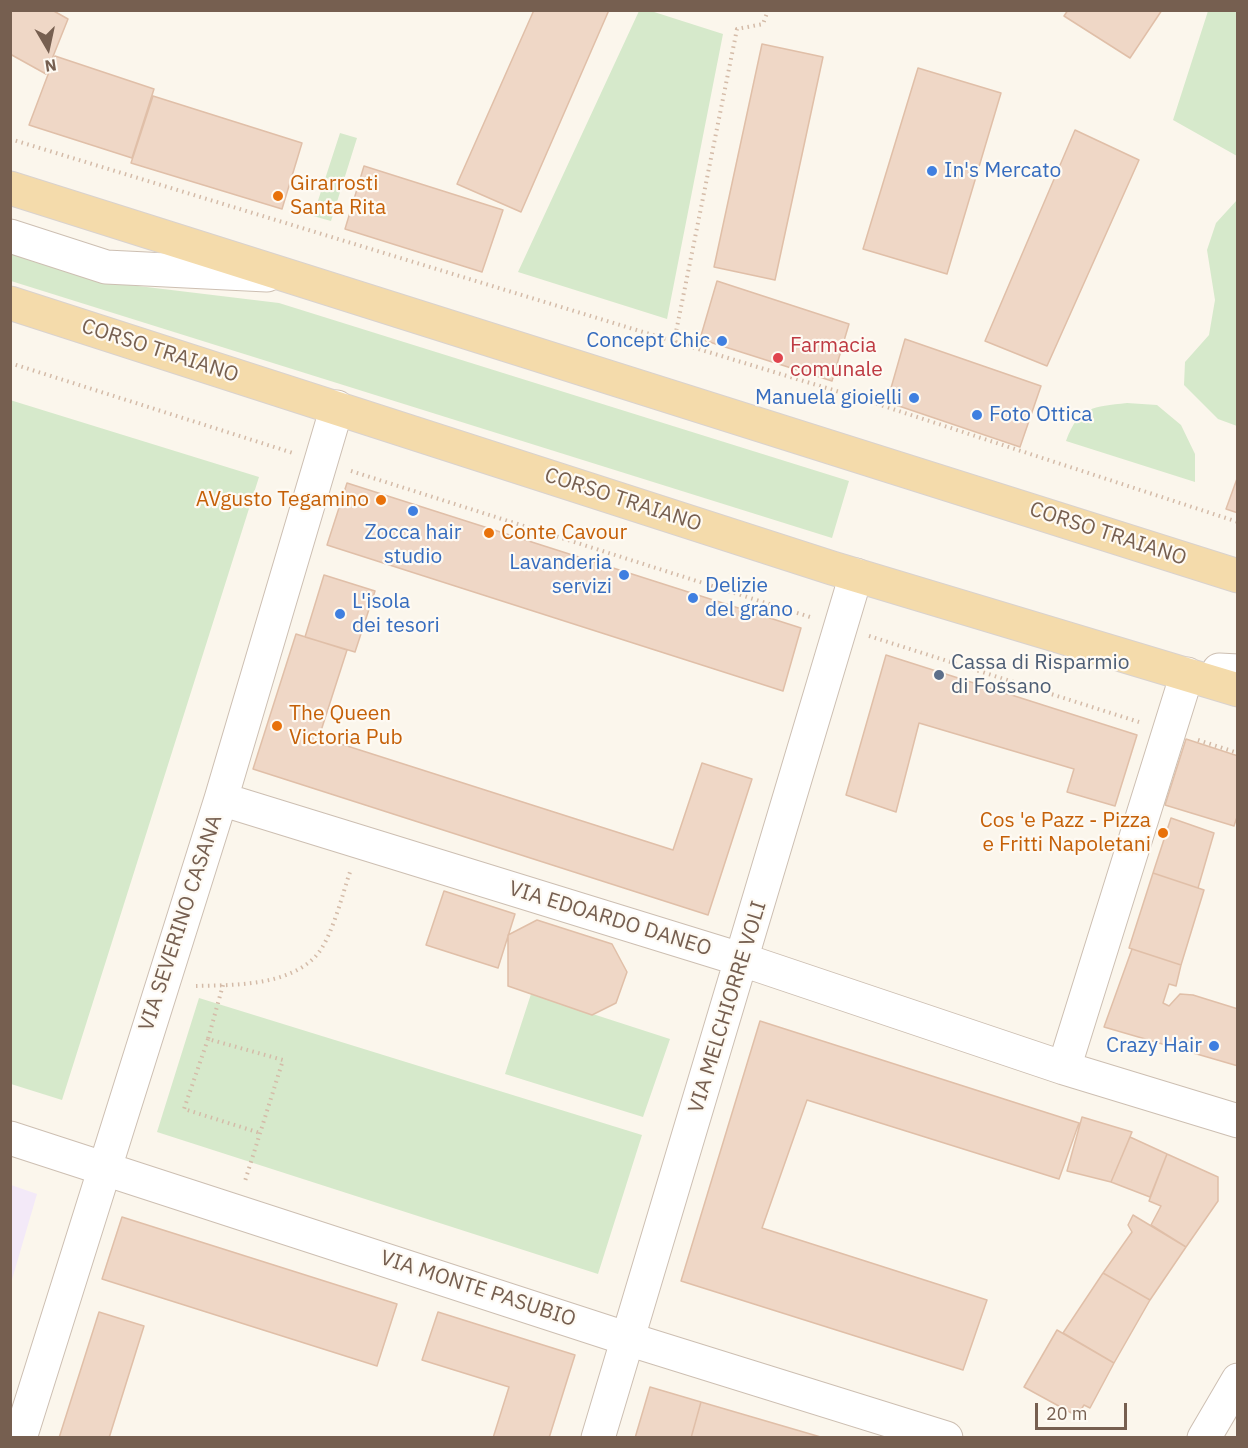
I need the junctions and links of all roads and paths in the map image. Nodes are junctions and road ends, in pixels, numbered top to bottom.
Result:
1 (768, 10) edge
2 (10, 139) edge
3 (10, 188) edge
4 (10, 236) edge
5 (292, 276) junction
6 (10, 303) edge
7 (674, 342) junction
8 (10, 363) edge
9 (337, 407) junction
10 (320, 462) junction
11 (1238, 522) edge
12 (856, 575) junction
13 (1238, 576) edge
14 (841, 627) junction
15 (1224, 674) edge
16 (1170, 732) junction
17 (1238, 753) edge
18 (221, 800) junction
19 (361, 843) junction
20 (743, 960) junction
21 (163, 982) junction
22 (223, 986) junction
23 (208, 1039) junction
24 (1064, 1068) junction
25 (1238, 1121) edge
26 (260, 1133) junction
27 (10, 1138) edge
28 (103, 1167) junction
29 (236, 1210) junction
30 (628, 1339) junction
31 (1238, 1380) edge
32 (20, 1437) edge
33 (598, 1437) edge
34 (946, 1437) edge
35 (1204, 1437) edge

1 - 7 path
2 - 7 path
3 - 5 main road, CORSO TRAIANO
4 - 5 street, CORSO TRAIANO
5 - 13 main road, CORSO TRAIANO
6 - 9 main road, CORSO TRAIANO
7 - 11 path
8 - 10 path
9 - 10 street, VIA SEVERINO CASANA
9 - 12 main road, CORSO TRAIANO
10 - 14 path
10 - 18 street, VIA SEVERINO CASANA
12 - 14 street, VIA MELCHIORRE VOLI
12 - 15 main road, CORSO TRAIANO
14 - 16 path
14 - 20 street, VIA MELCHIORRE VOLI
15 - 16 street
16 - 17 path
16 - 24 street
18 - 19 street, VIA EDOARDO DANEO
18 - 21 street, VIA SEVERINO CASANA
19 - 20 street, VIA EDOARDO DANEO
19 - 22 path
20 - 24 street, VIA EDOARDO DANEO
20 - 30 street, VIA MELCHIORRE VOLI
21 - 22 path
21 - 28 street, VIA SEVERINO CASANA
22 - 23 path
23 - 26 path
23 - 26 path
24 - 25 street, VIA EDOARDO DANEO
26 - 29 path
27 - 28 street, VIA MONTE PASUBIO
28 - 29 street, VIA MONTE PASUBIO
28 - 32 street, VIA SEVERINO CASANA
29 - 30 street, VIA MONTE PASUBIO
30 - 33 street, VIA MELCHIORRE VOLI
30 - 34 street, VIA MONTE PASUBIO
31 - 35 street

